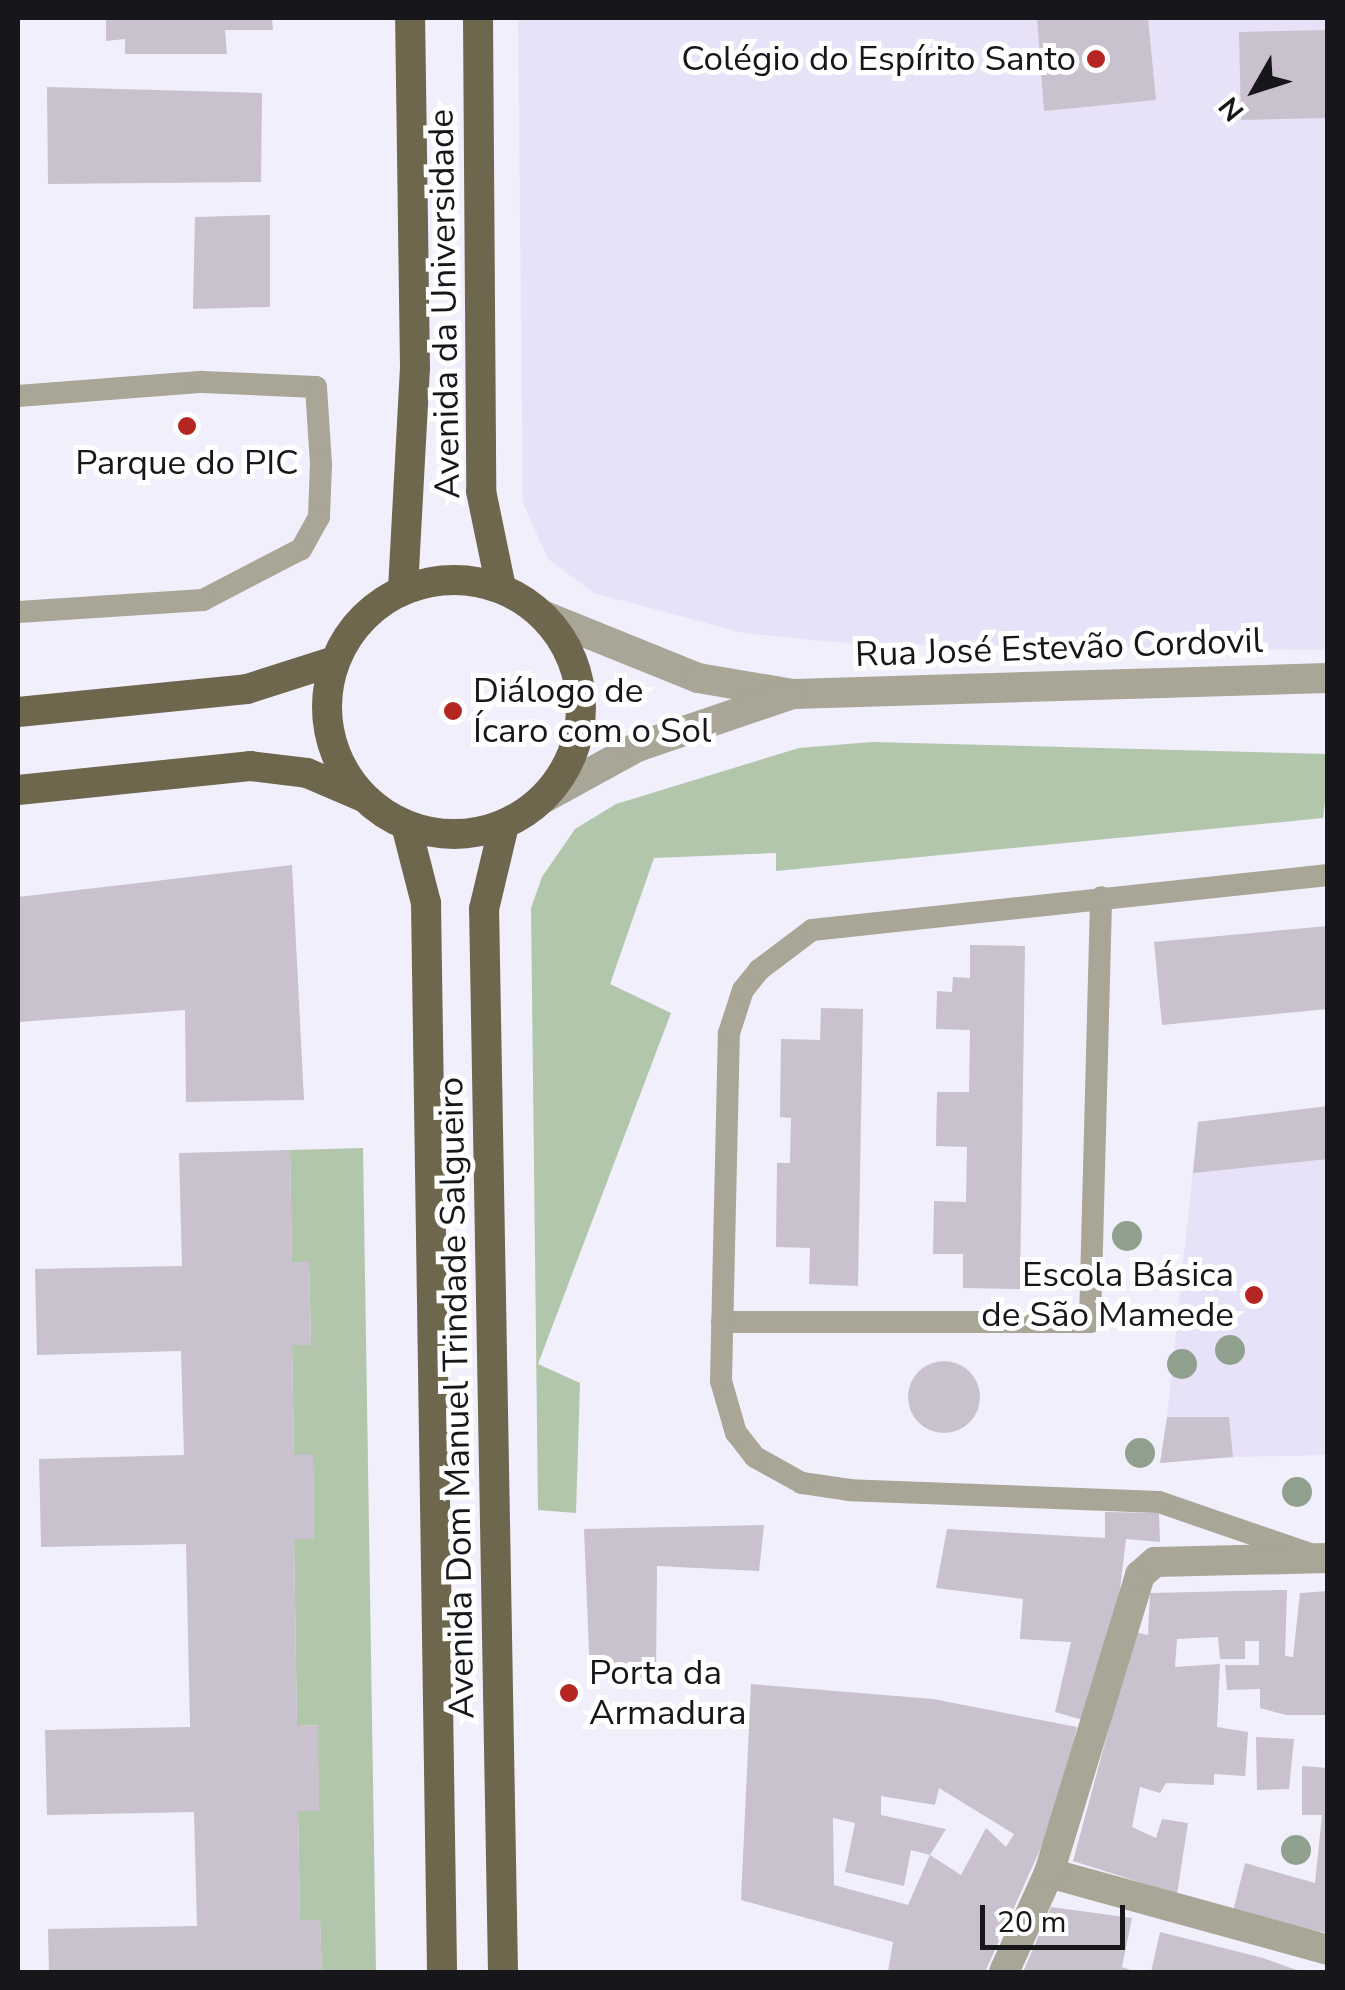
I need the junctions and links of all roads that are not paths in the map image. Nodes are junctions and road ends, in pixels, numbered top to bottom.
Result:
1 (410, 18) edge
2 (478, 18) edge
3 (18, 396) edge
4 (501, 588) junction
5 (404, 589) junction
6 (18, 612) edge
7 (542, 615) junction
8 (335, 661) junction
9 (1328, 678) edge
10 (793, 694) junction
11 (18, 712) edge
12 (18, 790) edge
13 (364, 798) junction
14 (544, 798) junction
15 (504, 824) junction
16 (406, 825) junction
17 (1328, 875) edge
18 (1101, 897) junction
19 (722, 1322) junction
20 (1324, 1558) edge
21 (1048, 1873) junction
22 (1328, 1950) edge
23 (442, 1972) edge
24 (503, 1972) edge
25 (1004, 1972) edge

1 - 5 main road, Avenida da Universidade
2 - 4 main road, Avenida da Universidade
3 - 6 lane
4 - 5 main road
4 - 7 main road
5 - 8 main road
7 - 10 street, Rua José Estevão Cordovil
7 - 14 main road
8 - 11 main road
8 - 13 main road
9 - 10 street, Rua José Estevão Cordovil
10 - 14 street, Rua José Estevão Cordovil
12 - 13 main road
13 - 16 main road
14 - 15 main road
15 - 16 main road
15 - 24 main road, Avenida Dom Manuel Trindade Salgueiro
16 - 23 main road, Avenida Dom Manuel Trindade Salgueiro
17 - 18 lane
18 - 19 lane
18 - 19 lane
19 - 20 lane
20 - 21 street
21 - 22 street
21 - 25 street

